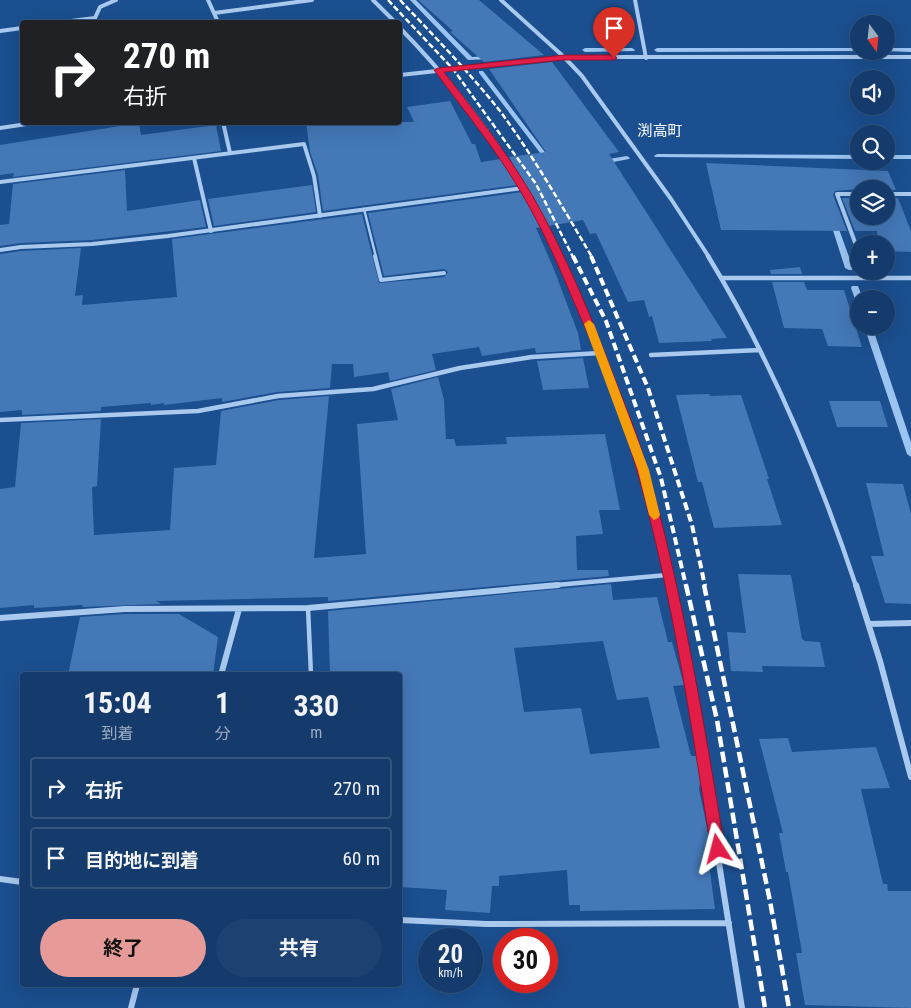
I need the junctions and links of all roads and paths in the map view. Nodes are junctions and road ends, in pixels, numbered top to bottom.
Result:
1 (116, 0) edge
2 (208, 0) edge
3 (312, 0) edge
4 (373, 0) edge
5 (501, 0) edge
6 (635, 0) edge
7 (214, 13) junction
8 (80, 20) edge
9 (217, 20) edge
10 (393, 20) edge
11 (20, 28) edge
12 (402, 30) edge
13 (0, 31) edge
14 (564, 57) junction
15 (911, 57) edge
16 (646, 58) junction
17 (438, 70) junction
18 (402, 75) edge
19 (20, 125) edge
20 (224, 125) edge
21 (0, 128) edge
22 (230, 153) junction
23 (194, 158) junction
24 (0, 182) edge
25 (523, 188) junction
26 (850, 194) edge
27 (895, 194) edge
28 (911, 194) edge
29 (364, 209) junction
30 (320, 216) junction
31 (211, 231) junction
32 (852, 235) edge
33 (0, 250) edge
34 (444, 273) dead end
35 (721, 278) junction
36 (850, 278) edge
37 (895, 278) edge
38 (911, 278) edge
39 (760, 350) junction
40 (600, 353) junction
41 (651, 355) dead end
42 (0, 420) edge
43 (667, 575) junction
44 (308, 608) junction
45 (239, 609) junction
46 (0, 618) edge
47 (911, 623) edge
48 (869, 624) junction
49 (223, 672) edge
50 (311, 672) edge
51 (911, 778) edge
52 (0, 879) edge
53 (20, 882) edge
54 (402, 920) edge
55 (729, 923) junction
56 (136, 987) edge
57 (131, 1008) edge
58 (742, 1008) edge

1 - 8 street
2 - 7 street
3 - 7 street
4 - 10 street
5 - 14 street
6 - 16 street
7 - 9 street
11 - 13 street
12 - 17 street
14 - 16 street
14 - 17 street
14 - 35 street
15 - 16 street
17 - 18 street
17 - 25 street
19 - 21 street
20 - 22 street
22 - 23 street
22 - 30 street
23 - 24 street
23 - 31 street
25 - 29 street
25 - 40 street
26 - 32 street
27 - 28 street
29 - 30 street
29 - 34 lane
30 - 31 street
31 - 33 street
35 - 36 street
35 - 39 street
37 - 38 street
39 - 41 street
39 - 48 street
40 - 42 street
40 - 43 street
43 - 44 street
43 - 55 street
44 - 45 street
44 - 50 lane
45 - 46 street
45 - 49 street
47 - 48 street
48 - 51 street
52 - 53 street
54 - 55 street
55 - 58 street
56 - 57 street

